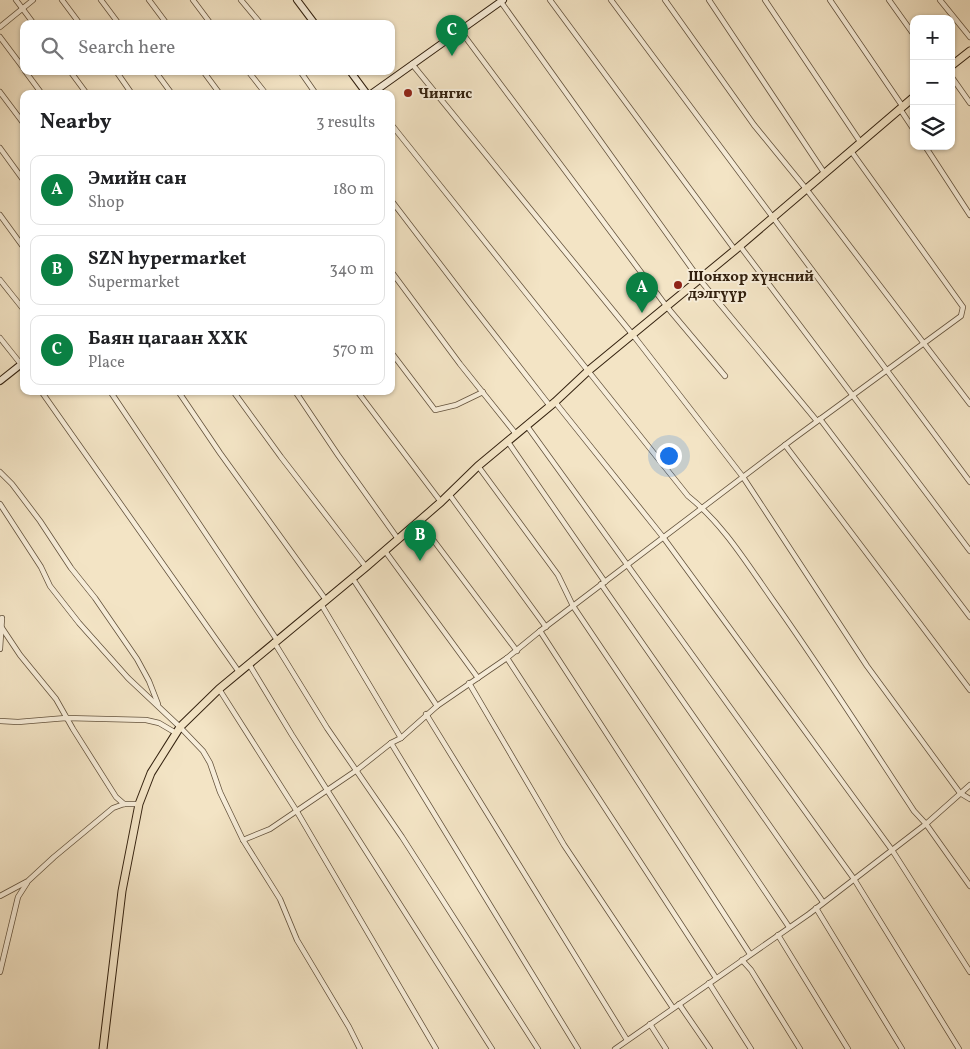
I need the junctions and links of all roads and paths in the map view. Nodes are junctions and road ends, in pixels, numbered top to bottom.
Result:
1 (16, 0) edge
2 (33, 0) edge
3 (62, 0) edge
4 (101, 0) edge
5 (149, 0) edge
6 (193, 0) edge
7 (241, 0) edge
8 (297, 0) edge
9 (550, 0) edge
10 (611, 0) edge
11 (665, 0) edge
12 (709, 0) edge
13 (765, 0) edge
14 (830, 0) edge
15 (889, 0) edge
16 (940, 0) edge
17 (502, 1) edge
18 (22, 8) junction
19 (31, 20) edge
20 (77, 20) edge
21 (116, 20) edge
22 (164, 20) edge
23 (208, 20) edge
24 (258, 20) edge
25 (312, 20) edge
26 (0, 27) edge
27 (910, 29) edge
28 (460, 30) junction
29 (0, 37) edge
30 (970, 37) edge
31 (970, 50) edge
32 (20, 63) edge
33 (955, 63) edge
34 (412, 64) junction
35 (29, 75) edge
36 (73, 75) edge
37 (119, 75) edge
38 (158, 75) edge
39 (206, 75) edge
40 (251, 75) edge
41 (303, 75) edge
42 (353, 75) edge
43 (955, 82) edge
44 (39, 90) edge
45 (84, 90) edge
46 (129, 90) edge
47 (169, 90) edge
48 (217, 90) edge
49 (263, 90) edge
50 (313, 90) edge
51 (366, 90) edge
52 (375, 90) edge
53 (0, 92) edge
54 (910, 101) edge
55 (970, 103) edge
56 (901, 108) junction
57 (20, 119) edge
58 (910, 123) edge
59 (395, 129) edge
60 (861, 143) junction
61 (0, 148) edge
62 (928, 150) edge
63 (851, 151) junction
64 (825, 174) junction
65 (20, 176) edge
66 (807, 190) junction
67 (395, 205) edge
68 (0, 215) edge
69 (970, 215) edge
70 (774, 218) junction
71 (20, 242) edge
72 (738, 248) junction
73 (395, 276) edge
74 (0, 280) edge
75 (700, 280) junction
76 (20, 305) edge
77 (667, 307) junction
78 (633, 335) junction
79 (0, 338) edge
80 (924, 343) junction
81 (395, 357) edge
82 (20, 361) edge
83 (20, 367) edge
84 (888, 370) junction
85 (588, 371) junction
86 (725, 376) dead end
87 (0, 381) edge
88 (483, 392) junction
89 (43, 395) edge
90 (113, 395) edge
91 (181, 395) edge
92 (236, 395) edge
93 (298, 395) edge
94 (360, 395) edge
95 (853, 395) junction
96 (553, 404) junction
97 (970, 404) edge
98 (818, 420) junction
99 (526, 426) junction
100 (516, 434) junction
101 (508, 442) junction
102 (785, 445) junction
103 (478, 466) junction
104 (0, 472) edge
105 (743, 477) junction
106 (970, 482) edge
107 (449, 494) junction
108 (442, 502) junction
109 (0, 504) edge
110 (704, 508) junction
111 (419, 521) junction
112 (663, 537) junction
113 (398, 539) junction
114 (970, 550) edge
115 (385, 551) junction
116 (627, 565) junction
117 (366, 567) junction
118 (353, 579) junction
119 (603, 583) junction
120 (324, 602) junction
121 (573, 606) junction
122 (2, 618) dead end
123 (970, 618) edge
124 (1, 626) edge
125 (546, 627) junction
126 (540, 631) junction
127 (275, 641) junction
128 (0, 649) edge
129 (517, 651) junction
130 (507, 658) junction
131 (249, 664) junction
132 (239, 672) junction
133 (478, 678) junction
134 (469, 684) junction
135 (219, 689) junction
136 (970, 690) edge
137 (437, 706) junction
138 (160, 708) junction
139 (426, 714) junction
140 (66, 718) junction
141 (0, 721) edge
142 (178, 730) junction
143 (401, 738) junction
144 (391, 744) junction
145 (357, 770) junction
146 (970, 785) edge
147 (327, 790) junction
148 (960, 793) junction
149 (970, 799) edge
150 (124, 804) junction
151 (139, 804) junction
152 (296, 810) junction
153 (926, 824) junction
154 (243, 840) junction
155 (892, 850) junction
156 (854, 878) junction
157 (28, 881) junction
158 (970, 886) edge
159 (0, 896) edge
160 (823, 902) junction
161 (816, 908) junction
162 (789, 928) junction
163 (778, 935) junction
164 (750, 954) junction
165 (742, 960) junction
166 (0, 972) edge
167 (970, 972) edge
168 (716, 978) junction
169 (709, 983) junction
170 (679, 1004) junction
171 (673, 1008) junction
172 (650, 1024) junction
173 (627, 1040) junction
174 (623, 1047) edge
175 (103, 1049) edge
176 (360, 1049) edge
177 (436, 1049) edge
178 (492, 1049) edge
179 (538, 1049) edge
180 (578, 1049) edge
181 (615, 1049) edge
182 (666, 1049) edge
183 (710, 1049) edge
184 (751, 1049) edge
185 (800, 1049) edge
186 (848, 1049) edge
187 (902, 1049) edge
188 (960, 1049) edge

1 - 18 street
2 - 18 street
3 - 20 street
4 - 21 street
5 - 22 street
6 - 23 street
7 - 24 street
8 - 25 main road
9 - 72 street
10 - 70 street
11 - 66 street
12 - 64 street
13 - 60 street
14 - 56 street
15 - 27 street
16 - 30 street
17 - 28 main road
17 - 75 street
18 - 19 street
18 - 26 street
28 - 34 main road
28 - 77 street
29 - 32 street
31 - 33 main road
34 - 52 main road
34 - 78 street
35 - 44 street
36 - 45 street
37 - 46 street
38 - 47 street
39 - 48 street
40 - 49 street
41 - 50 street
42 - 51 main road
43 - 55 street
53 - 57 street
54 - 56 main road
56 - 58 street
56 - 60 main road
59 - 85 street
60 - 63 main road
61 - 65 street
62 - 69 street
63 - 64 main road
63 - 80 street
64 - 66 main road
66 - 70 main road
66 - 80 street
67 - 96 street
68 - 71 street
70 - 72 main road
70 - 84 street
72 - 75 main road
72 - 95 street
73 - 88 street
74 - 76 street
75 - 77 main road
75 - 98 street
77 - 78 main road
77 - 86 street
78 - 85 main road
78 - 105 street
79 - 82 street
80 - 84 street
80 - 97 street
81 - 88 street
83 - 87 main road
84 - 95 street
84 - 106 street
85 - 96 main road
85 - 110 street
88 - 100 street
89 - 132 street
90 - 127 street
91 - 120 street
92 - 117 street
93 - 113 street
94 - 108 street
95 - 98 street
95 - 114 street
96 - 99 main road
96 - 112 street
98 - 102 street
98 - 123 street
99 - 100 main road
99 - 116 street
100 - 101 main road
101 - 103 main road
101 - 119 street
102 - 105 street
102 - 136 street
103 - 107 main road
103 - 121 street
104 - 138 street
105 - 110 street
105 - 148 street
107 - 108 main road
107 - 125 street
108 - 111 main road
109 - 138 street
110 - 112 street
110 - 153 street
111 - 113 main road
111 - 129 street
112 - 116 street
112 - 155 street
113 - 115 main road
115 - 117 main road
115 - 133 street
116 - 119 street
116 - 156 street
117 - 118 main road
118 - 120 main road
118 - 137 street
119 - 121 street
119 - 160 street
120 - 127 main road
120 - 143 street
121 - 125 street
121 - 162 street
122 - 124 street
124 - 128 street
124 - 140 street
125 - 126 street
126 - 129 street
126 - 164 street
127 - 131 main road
127 - 145 street
129 - 130 street
130 - 133 street
130 - 168 street
131 - 132 main road
131 - 147 street
132 - 135 main road
133 - 134 street
134 - 137 street
134 - 171 street
135 - 142 main road
135 - 152 street
137 - 139 street
138 - 142 street
139 - 143 street
139 - 173 street
140 - 141 street
140 - 142 street
140 - 150 street
142 - 151 main road
142 - 154 street
143 - 144 street
144 - 145 street
144 - 180 street
145 - 147 street
145 - 179 street
146 - 148 street
147 - 152 street
147 - 178 street
148 - 149 street
148 - 153 street
150 - 151 street
150 - 157 street
151 - 175 main road
152 - 154 street
152 - 177 street
153 - 155 street
153 - 158 street
154 - 176 street
155 - 156 street
155 - 167 street
156 - 160 street
156 - 188 street
157 - 159 street
157 - 166 street
160 - 161 street
161 - 162 street
161 - 187 street
162 - 163 street
163 - 164 street
163 - 186 street
164 - 165 street
165 - 168 street
165 - 185 street
168 - 169 street
169 - 170 street
169 - 184 street
170 - 171 street
170 - 183 street
171 - 172 street
172 - 173 street
172 - 182 street
173 - 174 street
174 - 181 street

